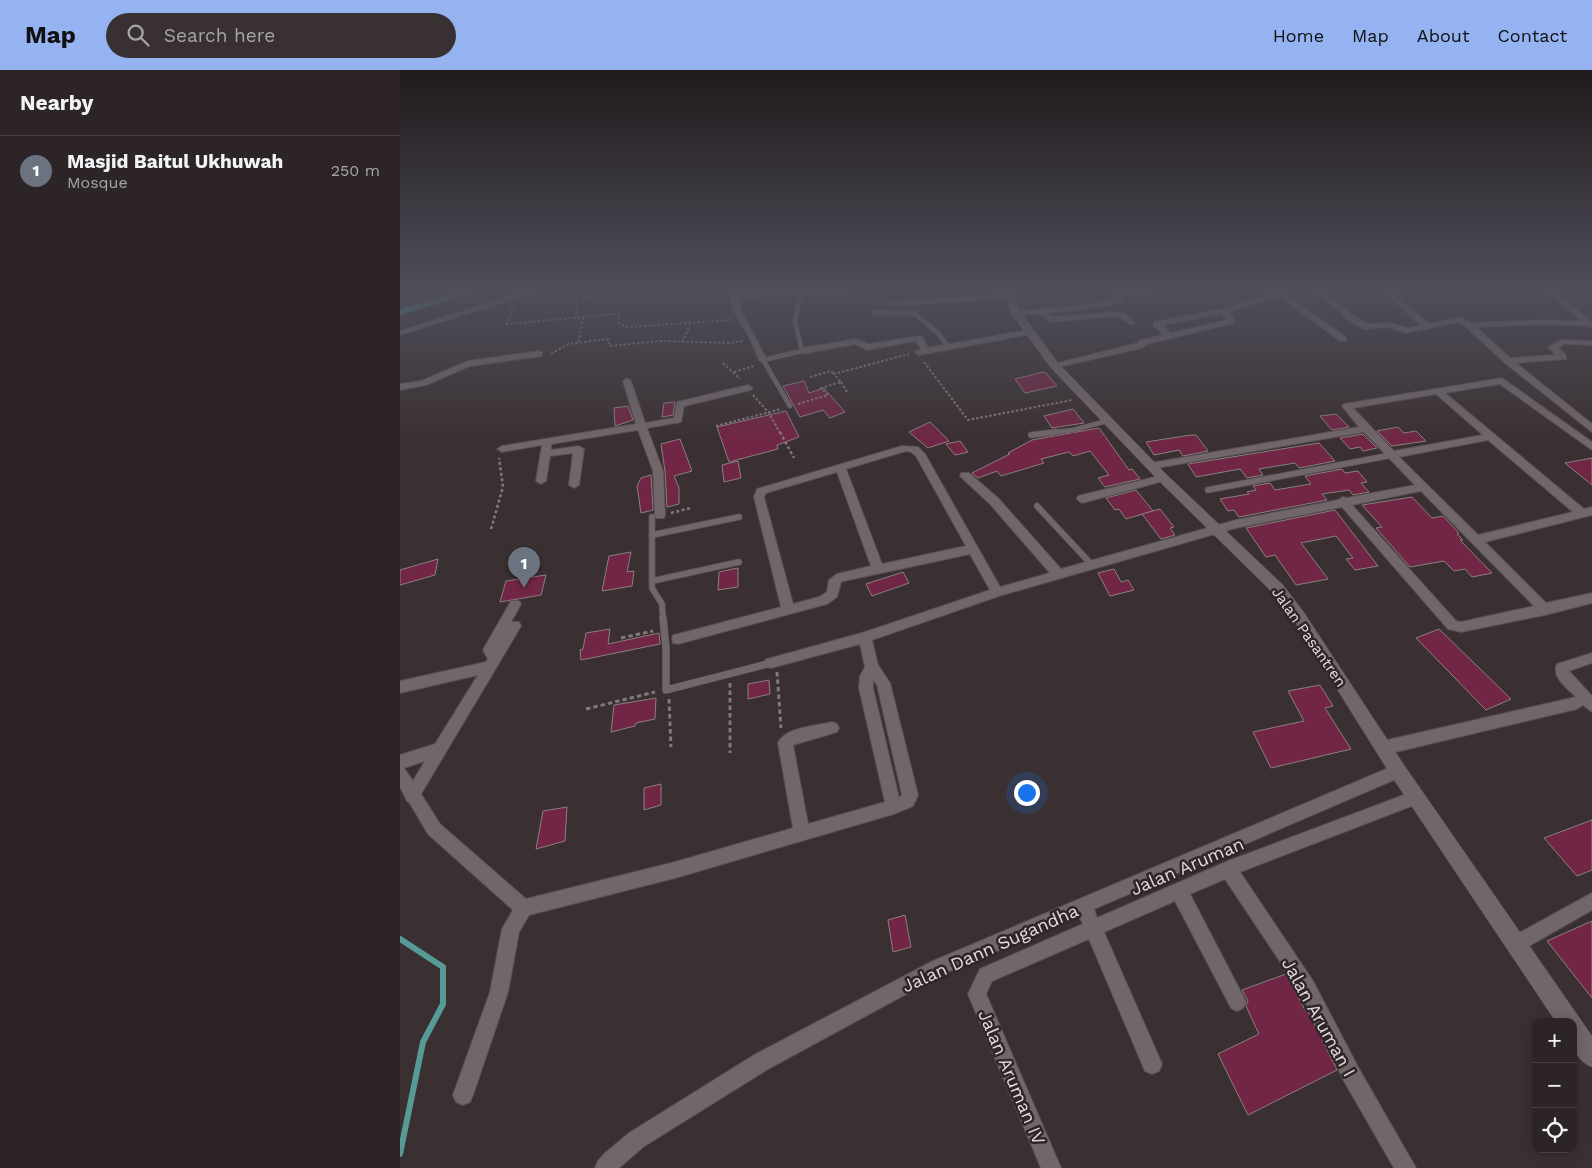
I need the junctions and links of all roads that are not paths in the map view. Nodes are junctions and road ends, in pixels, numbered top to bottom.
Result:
1 (755, 340) edge
2 (799, 340) edge
3 (906, 340) edge
4 (919, 340) edge
5 (943, 340) edge
6 (984, 340) edge
7 (1035, 340) edge
8 (1151, 340) edge
9 (1487, 340) edge
10 (1592, 343) edge
11 (948, 347) junction
12 (802, 351) junction
13 (539, 354) dead end
14 (1508, 360) junction
15 (764, 362) junction
16 (1054, 364) junction
17 (1520, 375) dead end
18 (627, 381) dead end
19 (1502, 381) junction
20 (400, 387) edge
21 (748, 388) dead end
22 (1437, 391) junction
23 (790, 406) dead end
24 (1107, 421) junction
25 (642, 426) junction
26 (1565, 426) junction
27 (1588, 426) edge
28 (1366, 429) junction
29 (1031, 435) dead end
30 (1491, 436) junction
31 (548, 441) junction
32 (1592, 447) edge
33 (502, 449) road end
34 (545, 454) junction
35 (1392, 455) junction
36 (1151, 466) junction
37 (840, 467) junction
38 (965, 475) dead end
39 (1163, 478) junction
40 (541, 481) dead end
41 (574, 484) dead end
42 (1422, 487) junction
43 (1208, 490) dead end
44 (1082, 499) dead end
45 (1343, 501) junction
46 (1037, 506) dead end
47 (1586, 512) edge
48 (656, 516) joint
49 (739, 517) dead end
50 (1217, 529) junction
51 (652, 535) junction
52 (1476, 540) junction
53 (972, 549) junction
54 (739, 562) dead end
55 (1092, 565) junction
56 (878, 568) junction
57 (1058, 574) junction
58 (652, 581) junction
59 (997, 592) junction
60 (1592, 598) edge
61 (515, 604) dead end
62 (788, 610) junction
63 (1545, 610) junction
64 (515, 626) dead end
65 (865, 637) junction
66 (678, 639) dead end
67 (1592, 658) edge
68 (492, 662) junction
69 (774, 662) joint
70 (400, 687) edge
71 (1577, 703) dead end
72 (1592, 706) edge
73 (832, 728) dead end
74 (1383, 748) junction
75 (442, 749) junction
76 (400, 762) edge
77 (1398, 771) junction
78 (400, 773) edge
79 (412, 796) junction
80 (1417, 797) junction
81 (802, 834) junction
82 (1228, 869) junction
83 (1179, 890) junction
84 (1592, 901) edge
85 (1083, 905) junction
86 (524, 908) junction
87 (1093, 929) junction
88 (1516, 944) junction
89 (980, 985) joint
90 (1238, 1002) dead end
91 (1566, 1018) edge
92 (1577, 1034) edge
93 (1592, 1056) edge
94 (1152, 1064) dead end
95 (464, 1095) dead end
96 (605, 1168) edge
97 (1051, 1168) edge
98 (1406, 1168) edge

1 - 15 street
2 - 12 lane
3 - 12 street
4 - 11 street
5 - 11 lane
6 - 11 street
7 - 16 main road, Jalan Pasantren
8 - 16 street
9 - 14 street
10 - 14 street
12 - 15 lane
13 - 20 street
14 - 27 street
15 - 23 lane
16 - 24 main road, Jalan Pasantren
17 - 19 street
18 - 25 street
19 - 22 street
19 - 26 street
21 - 25 street
22 - 28 street
22 - 30 street
24 - 29 lane
24 - 36 main road, Jalan Pasantren
25 - 31 street
25 - 48 street
26 - 27 street
26 - 32 street
28 - 35 street
28 - 36 street
30 - 35 street
30 - 47 street
31 - 33 street
31 - 34 street
34 - 40 street
34 - 41 street
35 - 42 street
35 - 43 lane
36 - 39 main road, Jalan Pasantren
37 - 53 street
37 - 56 street
37 - 62 street
38 - 57 street
39 - 44 street
39 - 50 main road, Jalan Pasantren
42 - 45 street
42 - 52 street
45 - 50 street
45 - 63 street
46 - 55 lane
47 - 52 street
48 - 51 lane
49 - 51 lane
50 - 55 street
50 - 74 main road, Jalan Pasantren
51 - 58 lane
52 - 63 street
53 - 56 street
53 - 59 street
54 - 58 lane
55 - 57 street
56 - 62 street
57 - 59 street
58 - 69 lane
59 - 65 street
60 - 63 street
61 - 68 street
62 - 66 street
64 - 68 street
65 - 69 street
65 - 81 street
67 - 72 street
68 - 70 street
68 - 75 street
71 - 74 street
73 - 81 street
74 - 77 main road, Jalan Pasantren
75 - 76 street
75 - 79 street
77 - 80 main road, Jalan Pasantren
77 - 85 street, Jalan Dann Sugandha
78 - 79 street
79 - 86 street
80 - 82 street, Jalan Aruman
80 - 88 main road, Jalan Pasantren
81 - 86 street
82 - 83 street, Jalan Aruman
82 - 98 street, Jalan Aruman I
83 - 87 street, Jalan Aruman
83 - 90 street
84 - 88 street
85 - 87 street
85 - 96 street, Jalan Dann Sugandha
86 - 95 street
87 - 89 street, Jalan Aruman
87 - 94 street
88 - 91 main road, Jalan Pasantren
89 - 97 street, Jalan Aruman IV
92 - 93 main road

